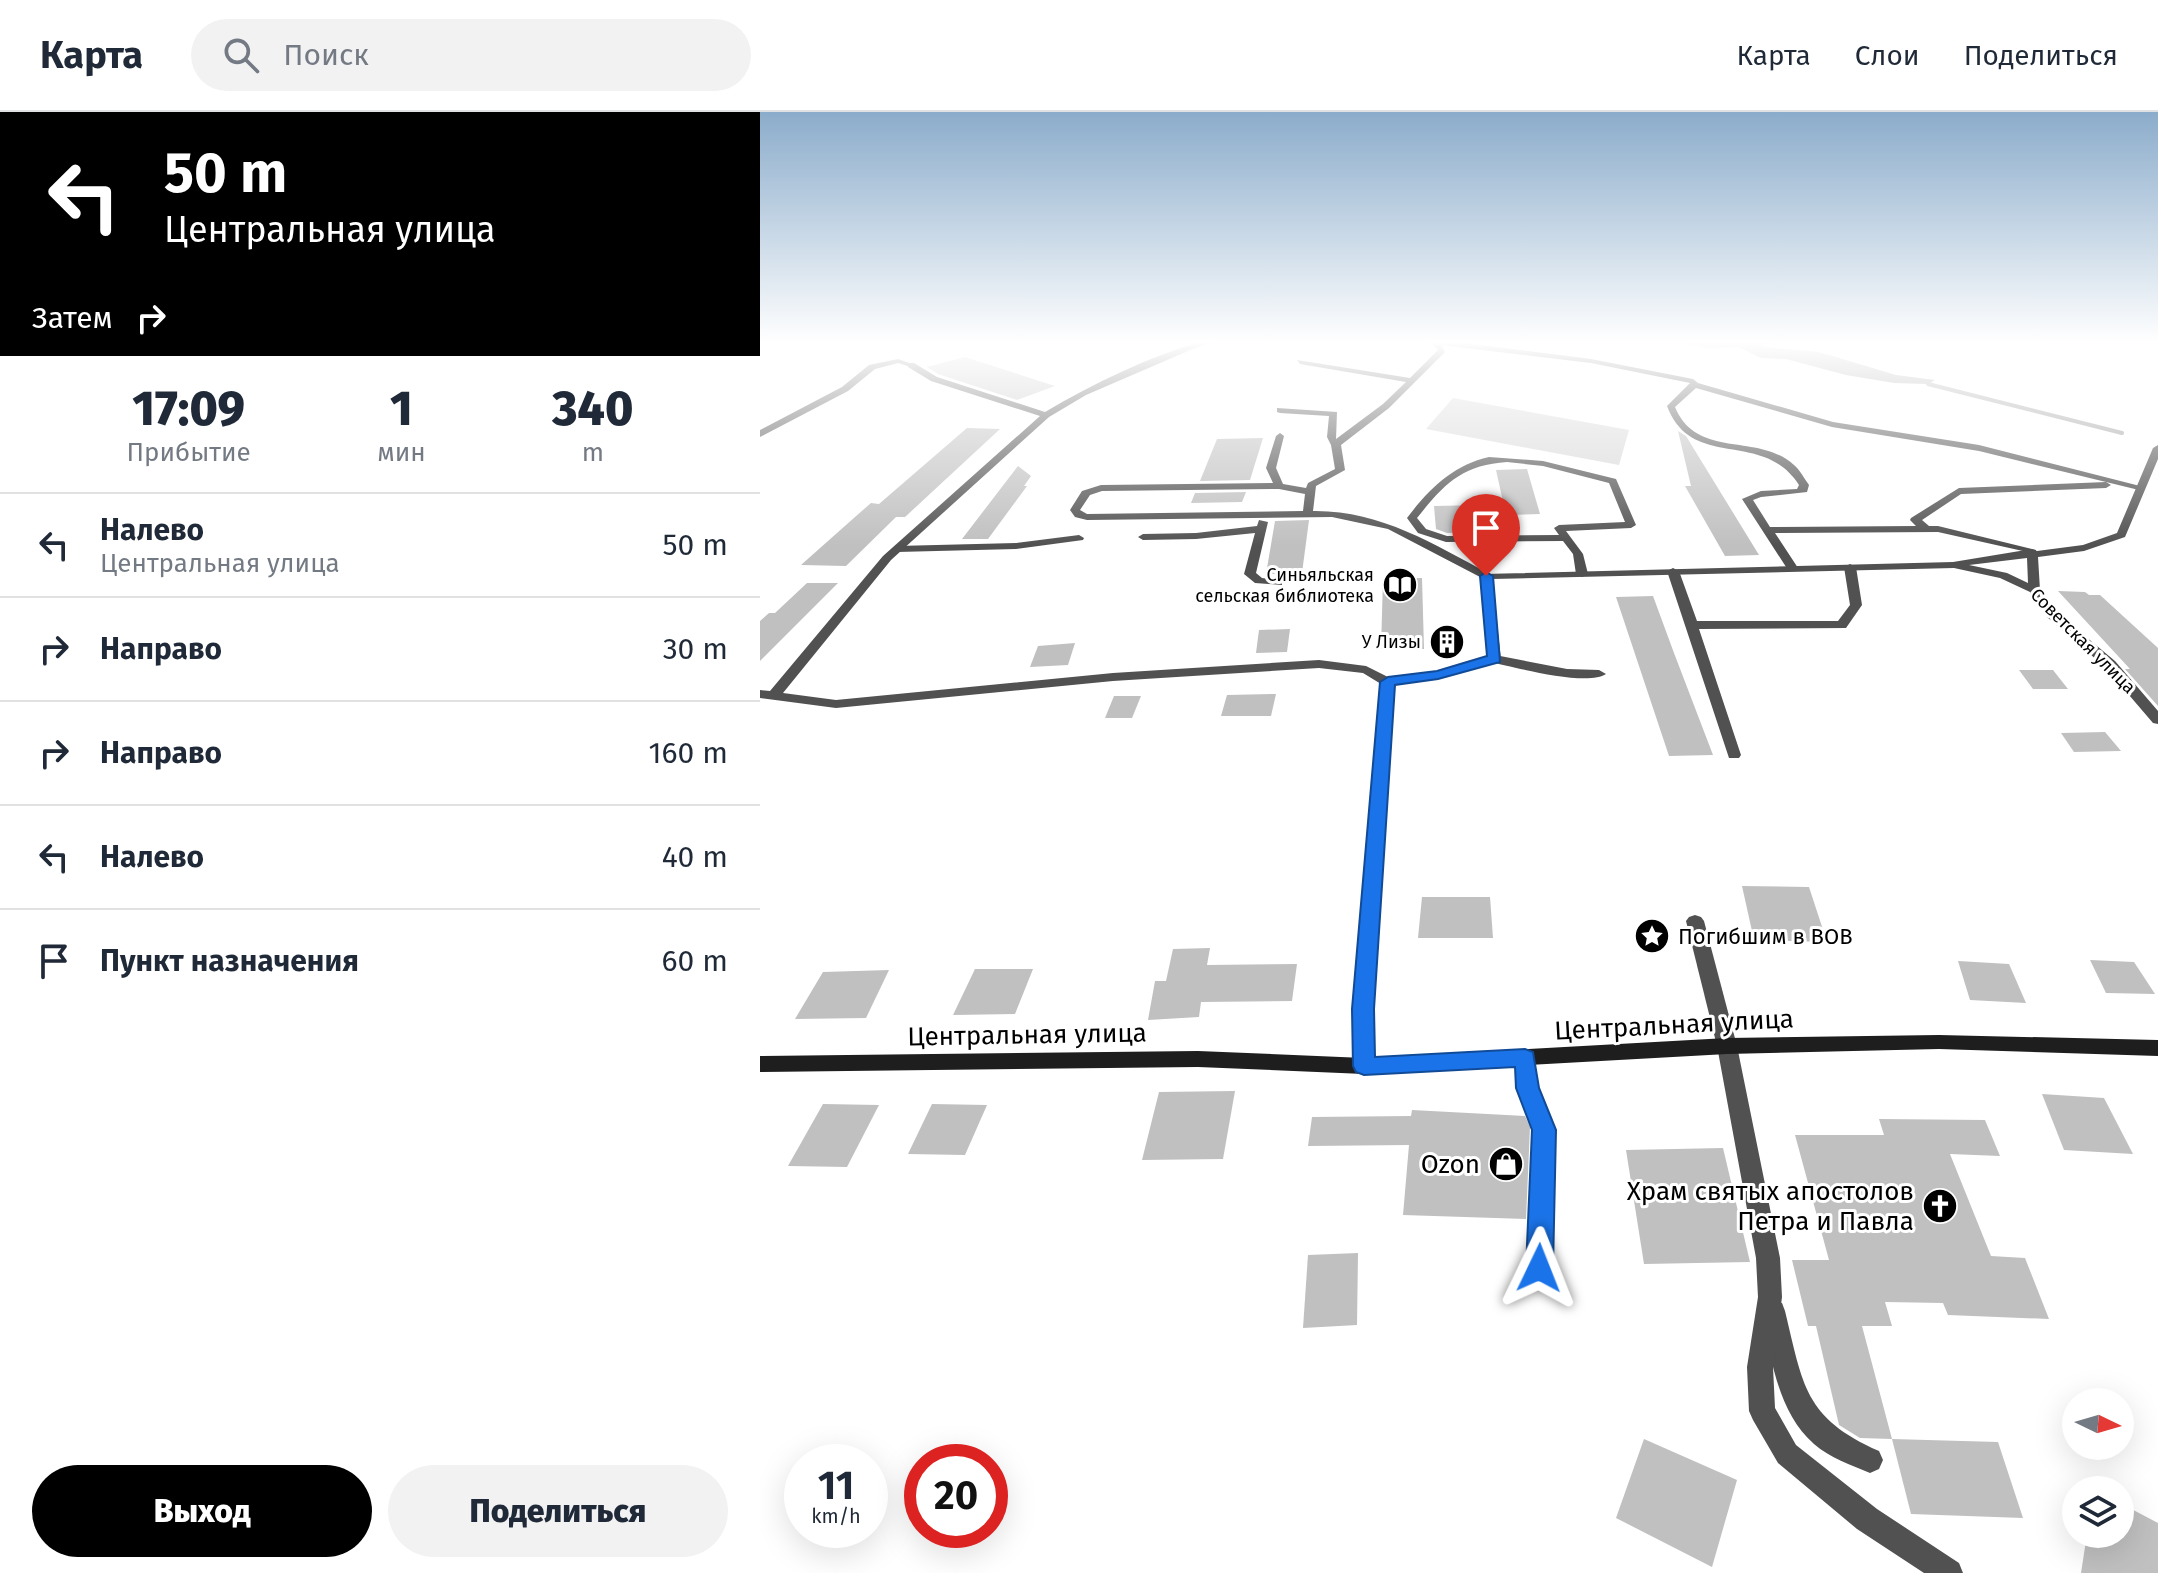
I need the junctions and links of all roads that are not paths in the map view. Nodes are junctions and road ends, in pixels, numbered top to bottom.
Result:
1 (807, 409) edge
2 (1028, 409) edge
3 (1056, 409) edge
4 (1382, 409) edge
5 (1672, 409) edge
6 (1784, 409) edge
7 (1280, 410) dead end
8 (1046, 415) junction
9 (760, 434) edge
10 (1280, 436) dead end
11 (1336, 445) junction
12 (2158, 448) edge
13 (1279, 486) junction
14 (2139, 487) junction
15 (1310, 492) junction
16 (1266, 513) junction
17 (1308, 513) junction
18 (1925, 528) junction
19 (1262, 529) junction
20 (1767, 530) junction
21 (1143, 537) dead end
22 (1079, 538) dead end
23 (1566, 538) junction
24 (897, 549) junction
25 (2032, 552) junction
26 (1953, 565) junction
27 (1850, 567) junction
28 (1792, 568) junction
29 (1673, 571) junction
30 (1582, 574) junction
31 (1486, 576) junction
32 (1278, 583) dead end
33 (2034, 590) junction
34 (1693, 625) junction
35 (1495, 659) junction
36 (1599, 674) dead end
37 (1388, 682) junction
38 (760, 694) edge
39 (775, 694) junction
40 (2158, 720) edge
41 (1734, 755) dead end
42 (1695, 921) dead end
43 (1727, 1046) junction
44 (2158, 1048) edge
45 (1525, 1058) junction
46 (760, 1064) edge
47 (1364, 1066) junction
48 (1539, 1268) dead end
49 (1770, 1297) junction
50 (1870, 1460) dead end
51 (1949, 1573) edge

1 - 9 street
2 - 8 street
3 - 8 street
4 - 11 street
5 - 20 street
6 - 14 street
7 - 11 street
8 - 24 street
10 - 13 street
11 - 15 street
12 - 14 street
13 - 15 street
13 - 16 street
14 - 18 street
14 - 25 street
15 - 17 street
16 - 17 street
16 - 19 street
17 - 31 street
18 - 20 street
18 - 25 street
19 - 21 street
19 - 32 street
20 - 28 street
22 - 24 street
23 - 23 street
23 - 30 street
24 - 39 street
25 - 26 street
25 - 33 street
26 - 27 street
26 - 33 street, Советская улица
27 - 28 street
27 - 34 street
28 - 29 street
29 - 30 street
29 - 34 street
30 - 31 street
31 - 35 street
33 - 40 street, Советская улица
34 - 41 street
35 - 36 street
35 - 37 street
37 - 39 street
37 - 47 street
38 - 39 street
42 - 43 street
43 - 44 street, Центральная улица
43 - 45 street, Центральная улица
43 - 49 street
45 - 47 street, Центральная улица
45 - 48 street
46 - 47 street, Центральная улица
49 - 50 street
49 - 51 street

